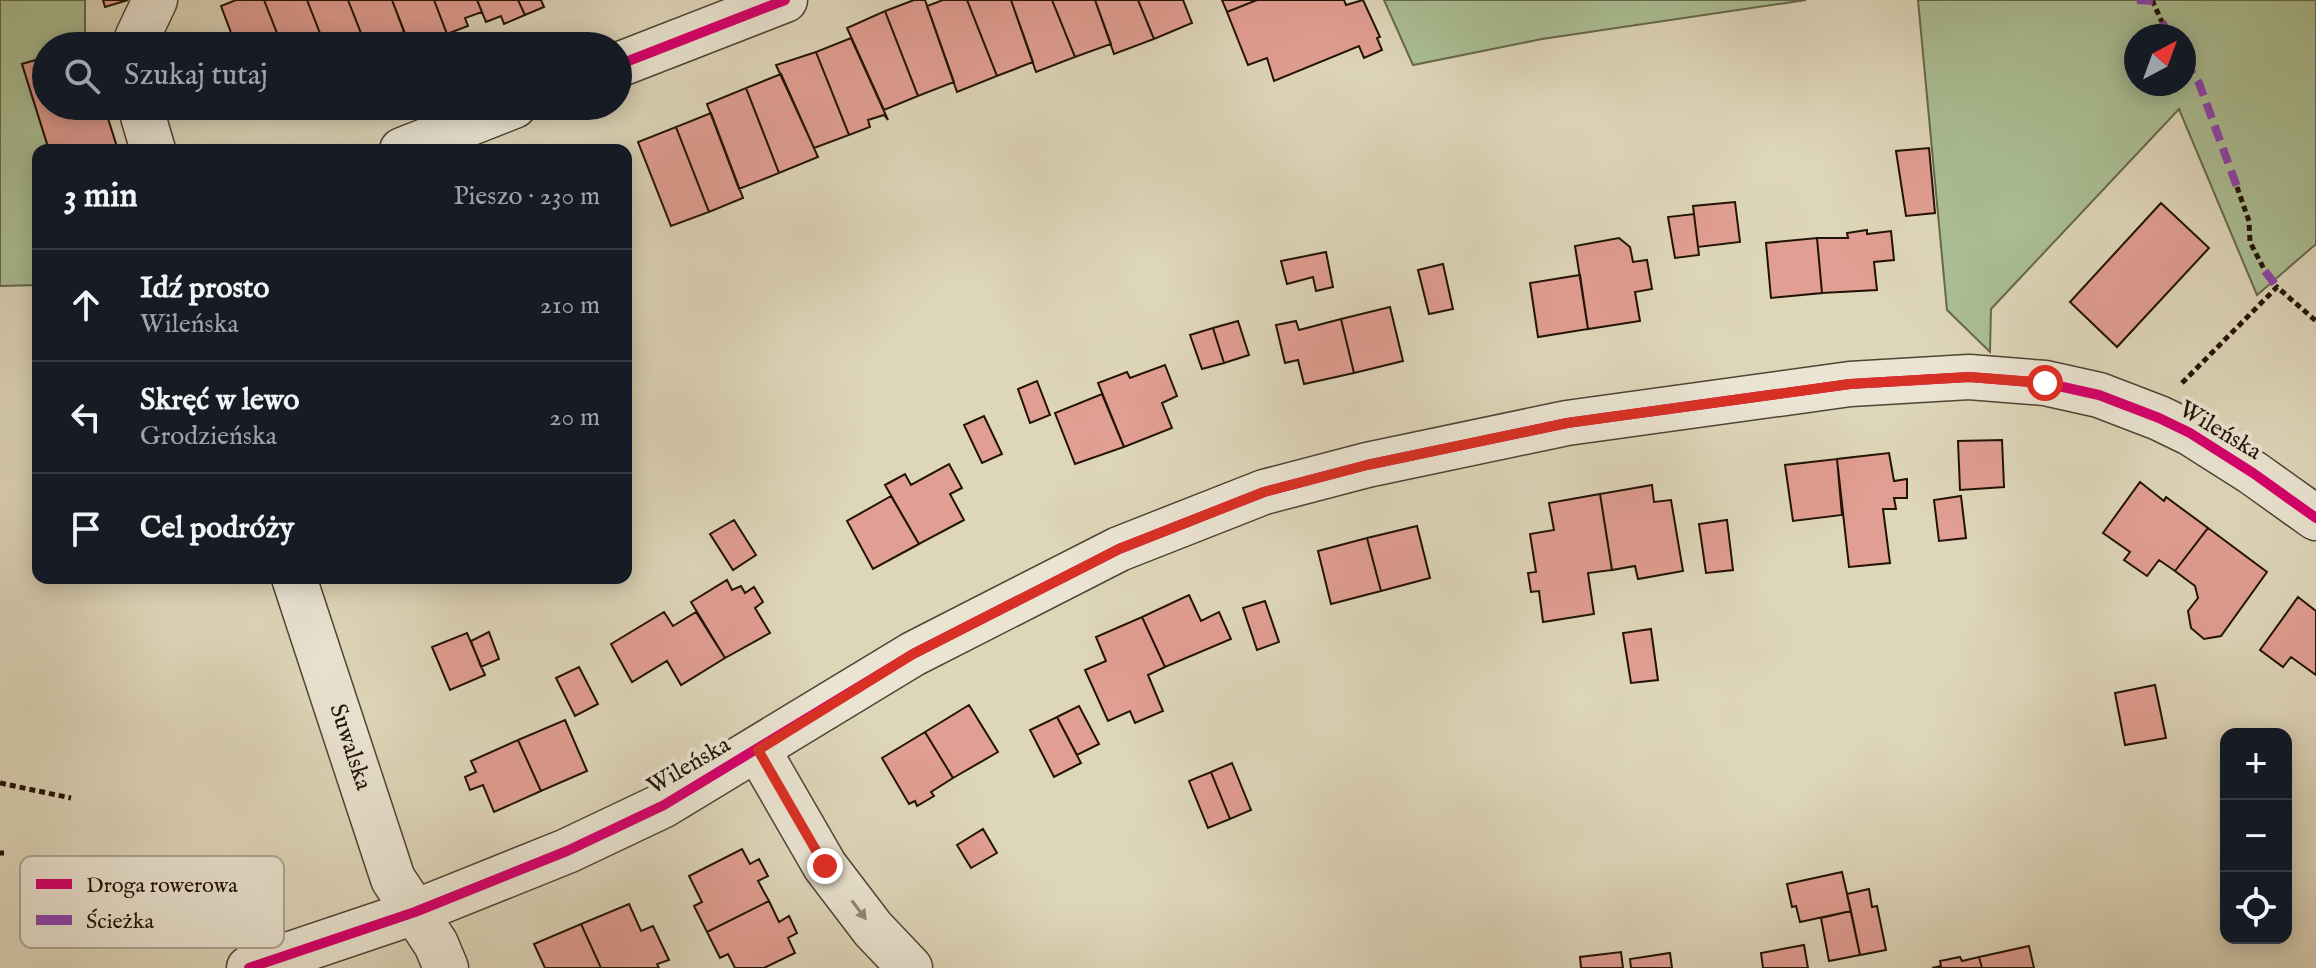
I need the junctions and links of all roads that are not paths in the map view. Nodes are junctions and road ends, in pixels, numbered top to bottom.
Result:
1 (155, 0) edge
2 (785, 0) edge
3 (140, 32) edge
4 (632, 60) edge
5 (144, 120) edge
6 (478, 120) edge
7 (151, 144) edge
8 (417, 144) edge
9 (2316, 518) edge
10 (296, 584) edge
11 (758, 750) junction
12 (415, 912) junction
13 (249, 968) edge
14 (446, 968) edge
15 (910, 968) edge

1 - 3 street
2 - 4 street
5 - 7 street
6 - 8 street
9 - 11 street, Wileńska
10 - 12 street, Suwalska
11 - 12 street, Wileńska
11 -> 15 street
12 - 13 street, Wileńska
12 - 14 street, Suwalska

